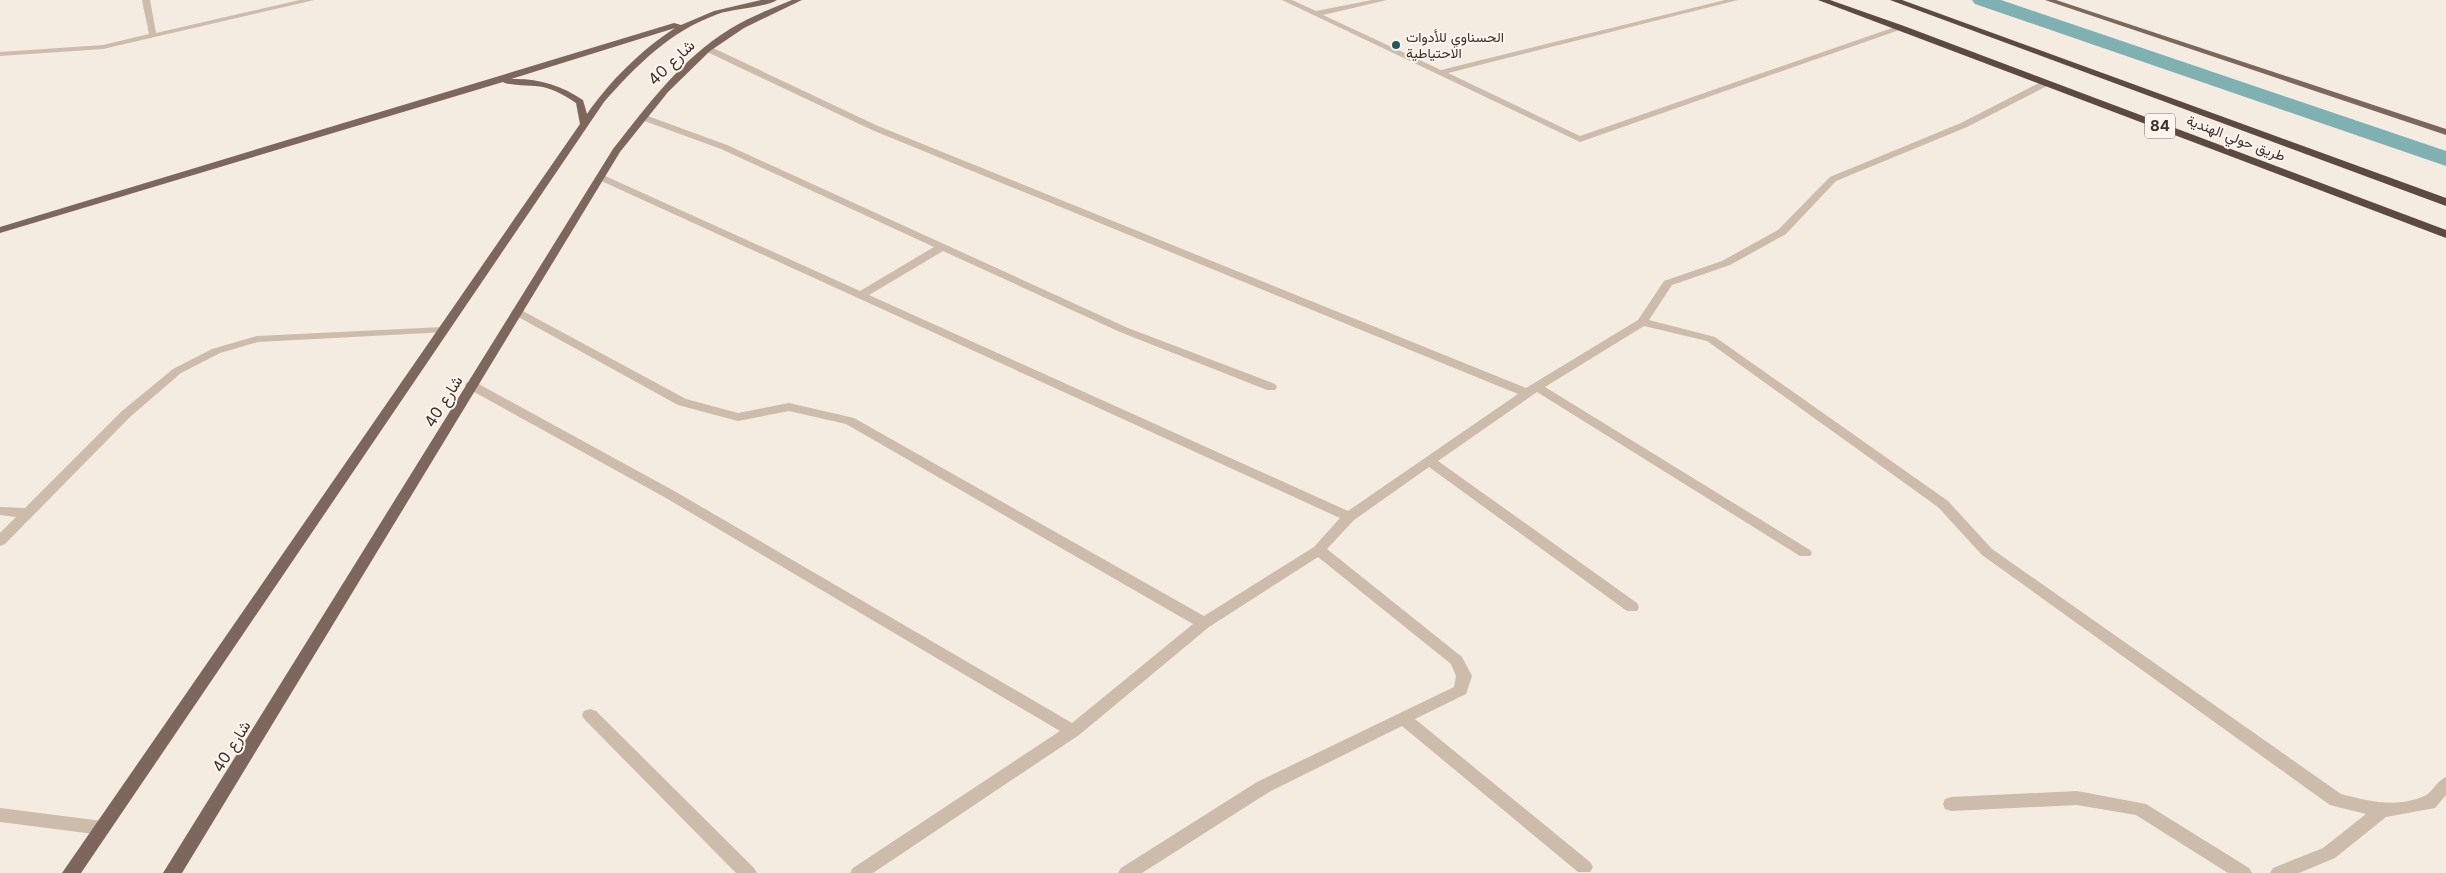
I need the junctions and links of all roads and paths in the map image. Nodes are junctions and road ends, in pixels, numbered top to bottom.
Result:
1 (146, 0) edge
2 (310, 0) edge
3 (755, 0) edge
4 (774, 0) edge
5 (798, 0) edge
6 (1286, 0) edge
7 (1382, 0) edge
8 (1734, 0) edge
9 (1822, 0) edge
10 (1829, 0) edge
11 (1889, 0) edge
12 (1894, 0) edge
13 (2049, 0) edge
14 (1919, 10) junction
15 (711, 14) junction
16 (1315, 14) junction
17 (1874, 18) junction
18 (1902, 28) junction
19 (153, 36) junction
20 (708, 49) junction
21 (0, 54) edge
22 (1440, 73) junction
23 (2046, 83) junction
24 (484, 85) junction
25 (642, 117) junction
26 (584, 123) junction
27 (2446, 132) edge
28 (600, 177) junction
29 (2446, 202) edge
30 (0, 230) edge
31 (2446, 234) edge
32 (942, 247) junction
33 (861, 295) junction
34 (517, 312) junction
35 (1642, 322) junction
36 (442, 330) junction
37 (472, 385) junction
38 (1271, 387) dead end
39 (1532, 390) junction
40 (1429, 461) junction
41 (0, 511) edge
42 (29, 513) junction
43 (1349, 517) junction
44 (0, 541) edge
45 (1319, 550) junction
46 (1805, 553) dead end
47 (1632, 607) dead end
48 (1204, 623) junction
49 (590, 715) dead end
50 (1403, 718) junction
51 (1073, 731) junction
52 (2446, 784) edge
53 (1951, 804) dead end
54 (2382, 812) junction
55 (0, 815) edge
56 (102, 828) junction
57 (1584, 867) dead end
58 (71, 873) edge
59 (172, 873) edge
60 (748, 873) edge
61 (859, 873) edge
62 (1127, 873) edge
63 (2242, 873) edge
64 (2279, 873) edge

1 - 19 street
2 - 19 street
3 - 15 main road
4 - 15 main road
5 - 20 main road, شارع 40
6 - 16 street
7 - 16 street
8 - 22 street
9 - 17 highway
10 - 17 highway, 84
11 - 14 highway, 84
12 - 14 highway
13 - 27 main road
14 - 29 highway, طريق حولي الهندية / 84
15 - 24 main road
15 - 26 main road, شارع 40
16 - 22 street
17 - 18 highway, طريق حولي الهندية / 84
18 - 22 street
18 - 23 highway, طريق حولي الهندية / 84
19 - 21 street
20 - 25 main road, شارع 40
20 - 39 street
23 - 31 highway, طريق حولي الهندية / 84
23 - 35 street
24 - 26 main road
24 - 30 main road
25 - 28 main road, شارع 40
25 - 32 street
26 - 36 main road, شارع 40
28 - 33 street
28 - 34 main road, شارع 40
32 - 33 street
32 - 38 street
33 - 43 street
34 - 37 main road, شارع 40
34 - 48 street
35 - 39 street
35 - 54 street
36 - 42 street
36 - 56 main road, شارع 40
37 - 51 street
37 - 59 main road, شارع 40
39 - 40 street
39 - 46 street
40 - 43 street
40 - 47 street
41 - 42 street
42 - 44 street
43 - 45 street
45 - 48 street
45 - 50 street
48 - 51 street
49 - 60 street
50 - 57 street
50 - 62 street
51 - 61 street
52 - 54 street
53 - 63 street
54 - 64 street
55 - 56 street
56 - 58 main road, شارع 40

